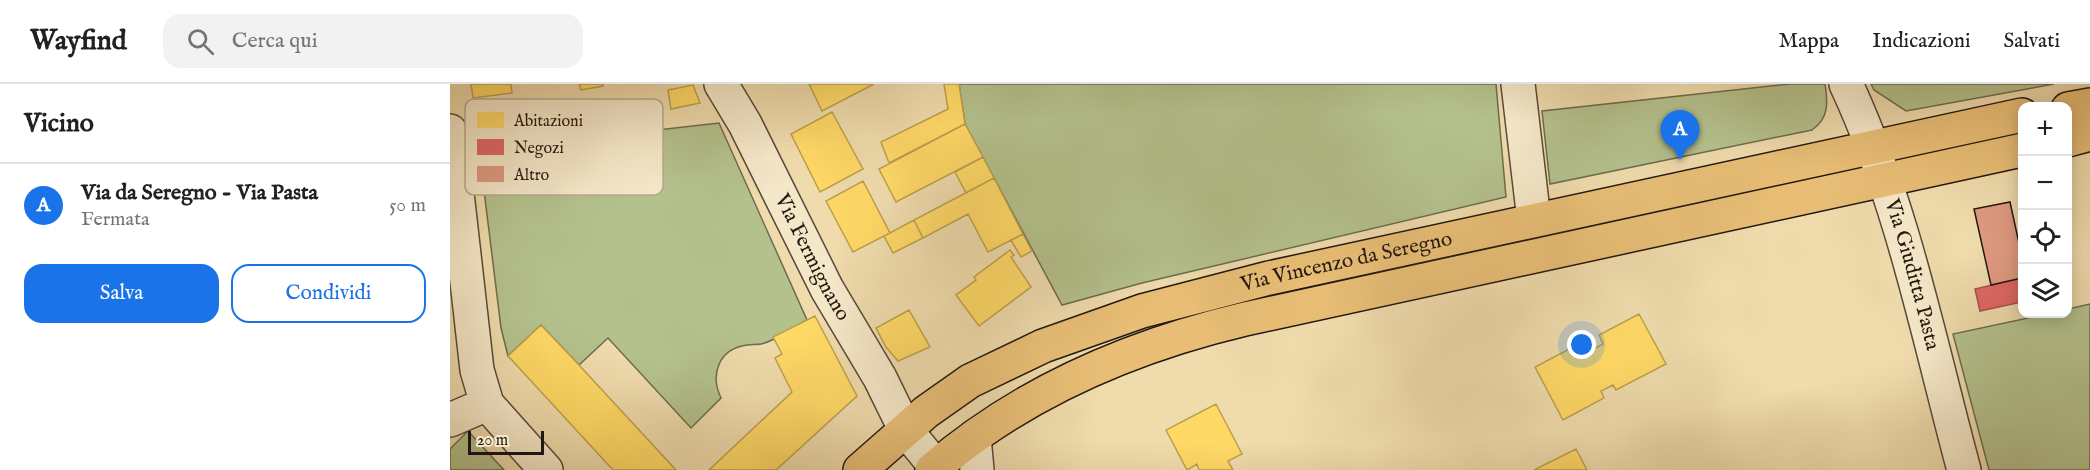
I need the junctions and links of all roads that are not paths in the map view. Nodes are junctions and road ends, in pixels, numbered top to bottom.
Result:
1 (721, 84) edge
2 (1518, 84) edge
3 (1846, 84) edge
4 (2090, 105) edge
5 (2072, 108) edge
6 (2018, 117) edge
7 (450, 131) edge
8 (2090, 134) edge
9 (2072, 139) edge
10 (1873, 147) junction
11 (2018, 151) edge
12 (1885, 180) junction
13 (1534, 220) junction
14 (487, 404) junction
15 (450, 420) edge
16 (905, 429) junction
17 (974, 437) junction
18 (934, 468) edge
19 (546, 470) edge
20 (861, 470) edge
21 (977, 470) edge
22 (1964, 470) edge

1 - 16 street, Via Fermignano
2 - 13 street
3 - 10 street, Via Giuditta Pasta
4 - 5 main road
6 - 10 main road, Via Vincenzo da Seregno
7 - 14 street
8 - 9 main road
10 - 12 street, Via Giuditta Pasta
10 - 13 main road, Via Vincenzo da Seregno
11 - 12 main road, Via Vincenzo da Seregno
12 - 17 main road, Via Vincenzo da Seregno
12 - 22 street, Via Giuditta Pasta
13 - 16 main road, Via Vincenzo da Seregno
14 - 15 street
14 - 19 street
16 - 18 street, Via Fermignano
16 - 20 main road, Via Vincenzo da Seregno
17 - 18 main road, Via Vincenzo da Seregno
17 - 21 street

